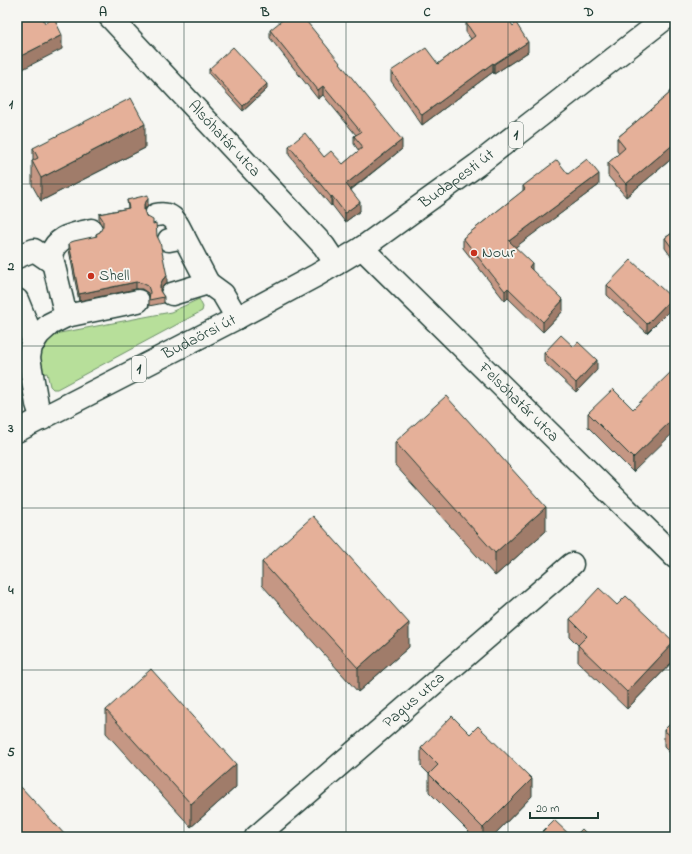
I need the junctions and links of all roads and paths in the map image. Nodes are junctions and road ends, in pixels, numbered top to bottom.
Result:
1 (110, 17) edge
2 (667, 17) edge
3 (156, 215) dead end
4 (91, 230) dead end
5 (362, 248) junction
6 (17, 257) edge
7 (53, 262) junction
8 (336, 264) junction
9 (317, 275) joint
10 (208, 283) junction
11 (172, 294) dead end
12 (132, 297) dead end
13 (17, 300) edge
14 (66, 316) junction
15 (237, 318) junction
16 (25, 338) edge
17 (42, 419) junction
18 (17, 431) edge
19 (675, 557) edge
20 (572, 564) dead end
21 (256, 837) edge

1 - 8 street, Alsóhatár utca
2 - 5 street, Budapesti út / 1
3 - 10 street
4 - 7 street
5 - 8 street, Budapesti út / 1
5 - 19 street, Felsőhatár utca
6 - 7 street
7 - 14 street
8 - 9 street, Budapesti út / 1
9 - 15 street, Budaörsi út / 1
10 - 11 street
10 - 15 street
12 - 14 street
13 - 16 street
14 - 16 street
15 - 17 street, Budaörsi út / 1
16 - 17 street
17 - 18 street, Budaörsi út / 1
20 - 21 street, Pagus utca

